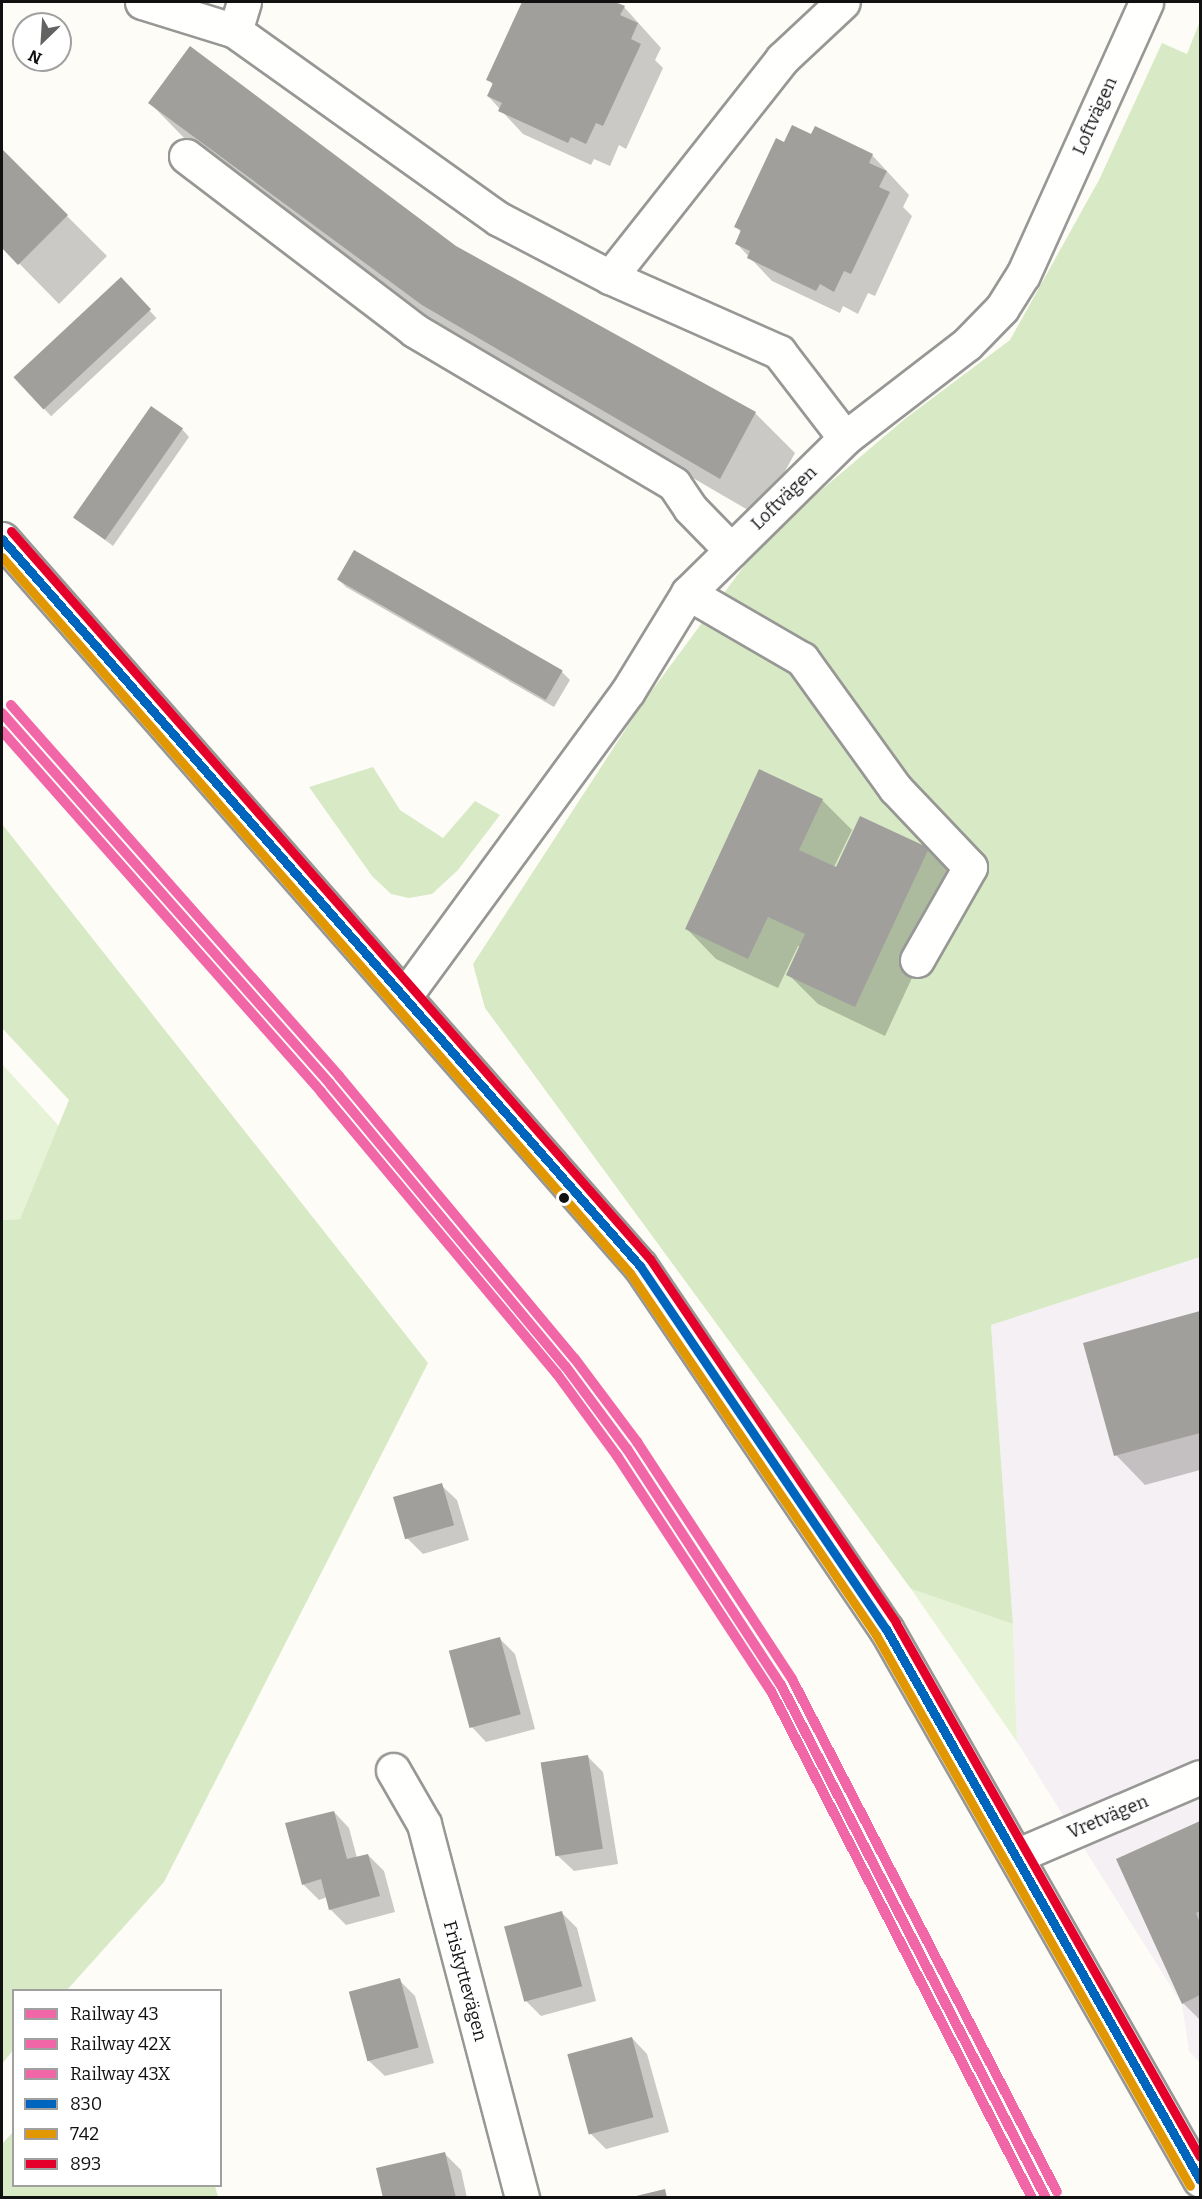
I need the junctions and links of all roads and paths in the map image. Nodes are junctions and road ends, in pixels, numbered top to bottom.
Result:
1 (142, 2) edge
2 (843, 2) edge
3 (1146, 2) edge
4 (240, 16) edge
5 (186, 156) dead end
6 (610, 277) junction
7 (845, 438) junction
8 (2, 538) edge
9 (731, 550) junction
10 (688, 593) junction
11 (917, 960) dead end
12 (404, 997) junction
13 (393, 1770) dead end
14 (1200, 1777) edge
15 (1016, 1856) junction
16 (1200, 2180) edge
17 (522, 2198) edge

1 - 4 street
2 - 6 street
3 - 7 street, Loftvägen
4 - 6 street
5 - 9 street
6 - 7 street
7 - 9 street, Loftvägen
8 - 12 street
9 - 10 street, Loftvägen
10 - 11 street
10 - 12 street, Loftvägen
12 - 15 street
13 - 17 street, Friskyttevägen
14 - 15 street, Vretvägen
15 - 16 street

